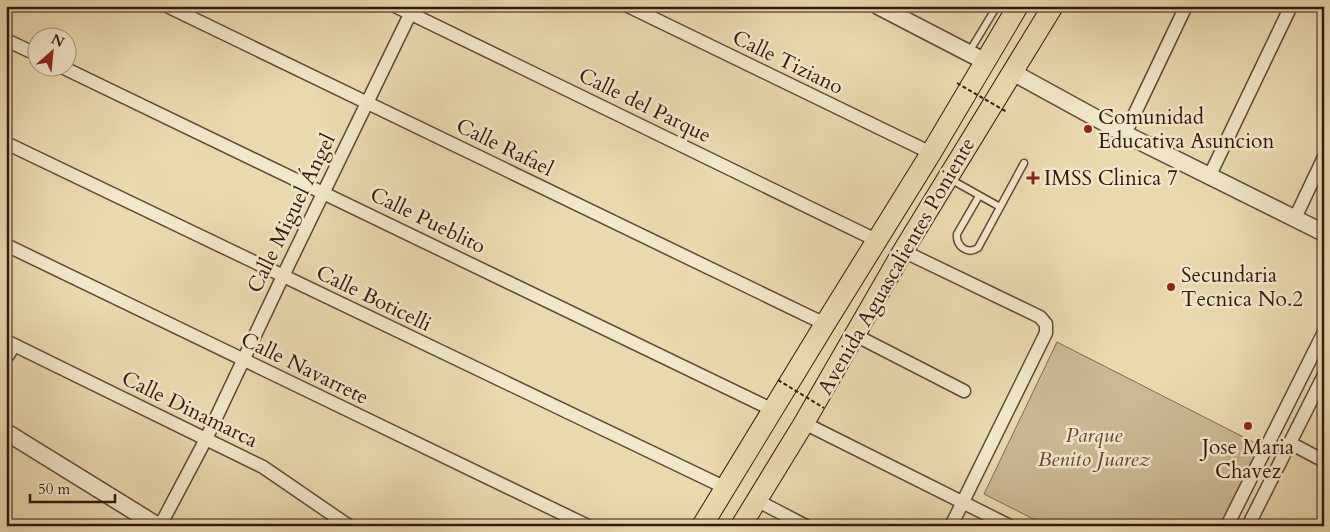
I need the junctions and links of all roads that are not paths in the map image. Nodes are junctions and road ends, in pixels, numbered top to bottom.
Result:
1 (168, 6) edge
2 (395, 6) edge
3 (628, 6) edge
4 (878, 6) edge
5 (1053, 6) edge
6 (1186, 6) edge
7 (1292, 6) edge
8 (1010, 8) edge
9 (412, 10) edge
10 (6, 40) edge
11 (28, 50) edge
12 (977, 57) junction
13 (1012, 72) junction
14 (78, 75) edge
15 (366, 103) junction
16 (1125, 134) junction
17 (6, 142) edge
18 (931, 153) junction
19 (1324, 157) edge
20 (1024, 164) dead end
21 (1210, 176) junction
22 (947, 178) junction
23 (324, 192) junction
24 (979, 196) junction
25 (1000, 207) junction
26 (1295, 218) junction
27 (1324, 233) edge
28 (876, 240) junction
29 (6, 245) edge
30 (903, 250) junction
31 (283, 276) junction
32 (825, 324) junction
33 (1324, 332) edge
34 (855, 335) junction
35 (10, 344) edge
36 (6, 358) edge
37 (243, 361) junction
38 (1324, 375) edge
39 (964, 391) dead end
40 (773, 410) junction
41 (804, 423) junction
42 (6, 432) edge
43 (206, 438) junction
44 (1290, 443) junction
45 (1324, 461) edge
46 (726, 488) junction
47 (756, 500) junction
48 (962, 502) junction
49 (159, 526) edge
50 (349, 526) edge
51 (588, 526) edge
52 (702, 526) edge
53 (740, 526) edge
54 (806, 526) edge
55 (951, 526) edge
56 (1010, 526) edge
57 (1226, 526) edge
58 (1248, 526) edge

1 - 15 street, Calle Rafael
2 - 9 street, Calle del Parque
3 - 18 street, Calle Tiziano
4 - 12 street
5 - 13 main road, Avenida Aguascalientes Poniente
6 - 16 street
7 - 21 street
8 - 12 main road, Avenida Aguascalientes Poniente
9 - 15 street, Calle Miguel Ángel
9 - 28 street, Calle del Parque
10 - 11 street
12 - 18 main road, Avenida Aguascalientes Poniente
13 - 16 street
13 - 22 main road, Avenida Aguascalientes Poniente
14 - 23 street, Calle Pueblito
15 - 23 street, Calle Miguel Ángel
15 - 32 street, Calle Rafael
16 - 21 street
17 - 31 street, Calle Boticelli
18 - 28 main road, Avenida Aguascalientes Poniente
19 - 26 street
20 - 25 lane
21 - 26 street
22 - 24 lane
22 - 30 main road, Avenida Aguascalientes Poniente
23 - 31 street, Calle Miguel Ángel
23 - 40 street, Calle Pueblito
24 - 25 lane
24 - 25 lane
26 - 27 street
28 - 32 main road, Avenida Aguascalientes Poniente
29 - 37 street, Calle Navarrete
30 - 34 main road, Avenida Aguascalientes Poniente
30 - 48 street
31 - 37 street, Calle Miguel Ángel
31 - 46 street, Calle Boticelli
32 - 40 main road, Avenida Aguascalientes Poniente
33 - 57 street
34 - 39 street
34 - 41 main road, Avenida Aguascalientes Poniente
35 - 36 street
35 - 43 street, Calle Dinamarca
37 - 43 street, Calle Miguel Ángel
37 - 51 street, Calle Navarrete
38 - 44 street
40 - 46 main road, Avenida Aguascalientes Poniente
41 - 47 main road, Avenida Aguascalientes Poniente
41 - 48 street
42 - 49 street
43 - 49 street, Calle Miguel Ángel
43 - 50 street, Calle Dinamarca
44 - 45 street
44 - 58 street
46 - 52 main road, Avenida Aguascalientes Poniente
47 - 53 main road, Avenida Aguascalientes Poniente
47 - 54 street
48 - 55 street
48 - 56 street

